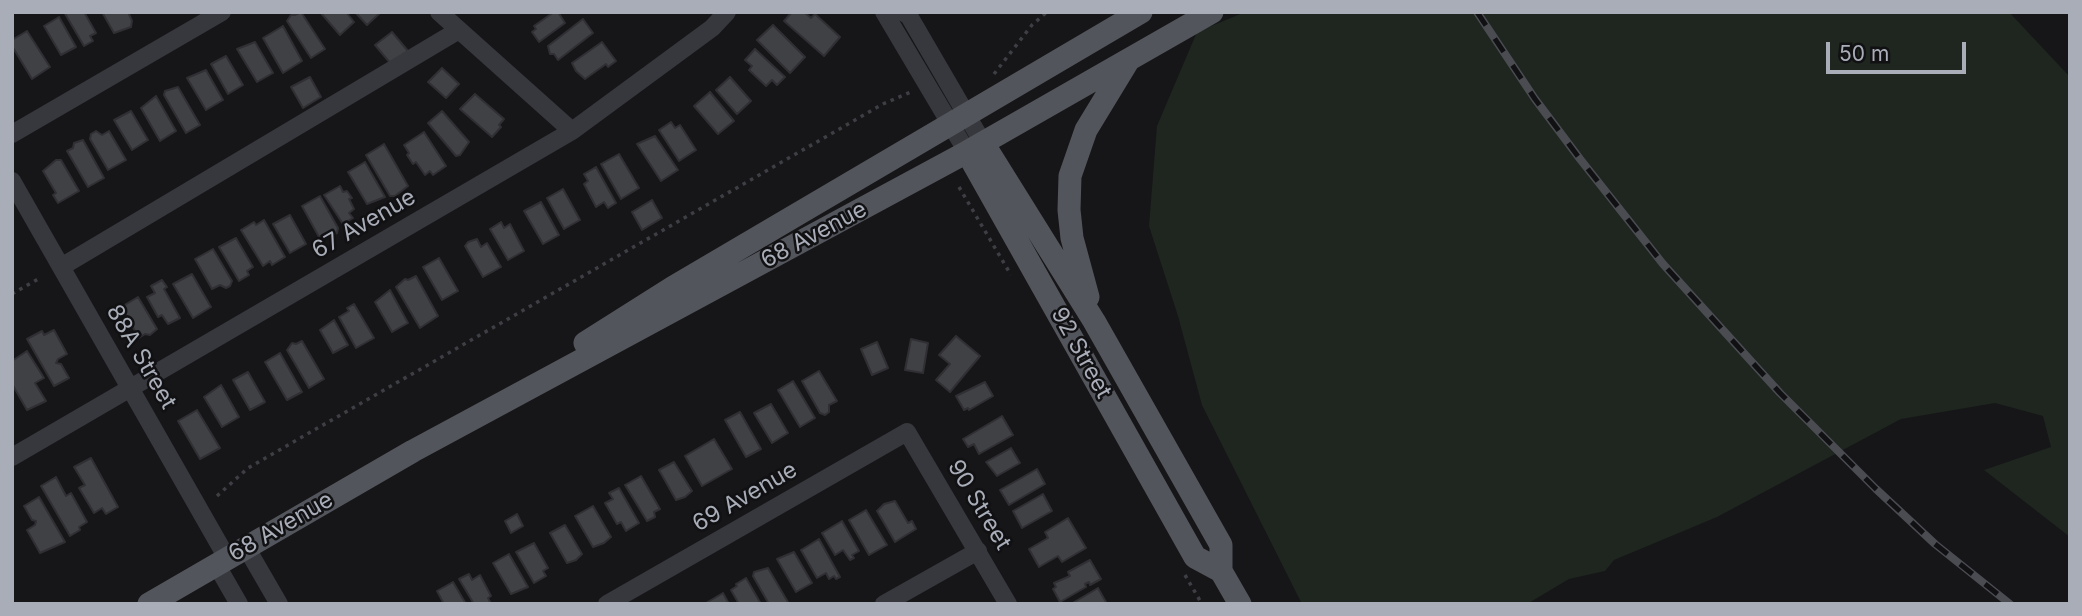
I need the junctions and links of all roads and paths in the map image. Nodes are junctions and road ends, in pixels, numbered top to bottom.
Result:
1 (222, 12) edge
2 (439, 12) edge
3 (727, 12) edge
4 (884, 12) edge
5 (903, 12) edge
6 (1046, 12) edge
7 (1141, 12) edge
8 (1212, 12) edge
9 (458, 30) junction
10 (1130, 58) junction
11 (992, 77) dead end
12 (918, 89) dead end
13 (958, 120) junction
14 (572, 131) junction
15 (12, 134) edge
16 (975, 148) junction
17 (12, 181) edge
18 (61, 267) junction
19 (40, 278) dead end
20 (12, 294) edge
21 (1094, 321) junction
22 (130, 389) junction
23 (907, 432) joint
24 (413, 451) junction
25 (12, 457) edge
26 (217, 496) dead end
27 (978, 551) junction
28 (230, 556) junction
29 (1221, 571) junction
30 (149, 604) edge
31 (239, 604) edge
32 (279, 604) edge
33 (607, 604) edge
34 (884, 604) edge
35 (1008, 604) edge
36 (1240, 604) edge

1 - 15 street
2 - 9 street
3 - 14 street, 67 Avenue
4 - 13 street
5 - 13 street
6 - 11 path
7 - 13 main road, 68 Avenue
8 - 10 main road, 68 Avenue
9 - 14 street
9 - 18 street
10 - 16 main road, 68 Avenue
10 - 21 main road
12 - 26 path
13 - 16 street, 92 Street
13 - 24 main road, 68 Avenue
14 - 22 street, 67 Avenue
16 - 21 main road, 92 Street
16 - 24 main road, 68 Avenue
16 - 29 main road, 92 Street
17 - 18 street, 88A Street
18 - 22 street, 88A Street
19 - 20 path
21 - 29 main road, 92 Street
22 - 25 street, 67 Avenue
22 - 28 street, 88A Street
23 - 27 street, 90 Street
23 - 33 street, 69 Avenue
24 - 28 main road, 68 Avenue
27 - 34 street
27 - 35 street, 90 Street
28 - 30 main road, 68 Avenue
28 - 31 street, 88A Street
28 - 32 street, 88A Street
29 - 36 main road, 92 Street

